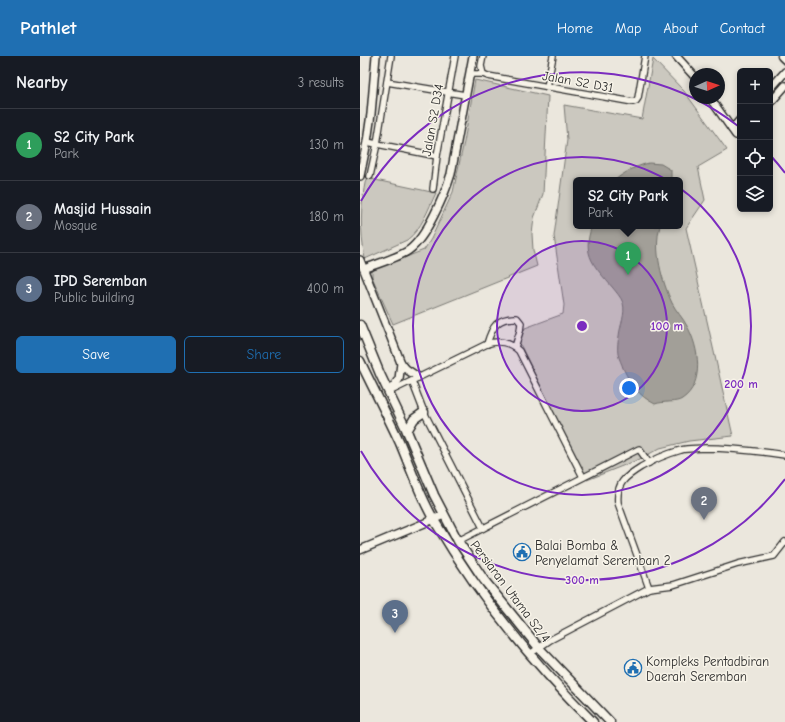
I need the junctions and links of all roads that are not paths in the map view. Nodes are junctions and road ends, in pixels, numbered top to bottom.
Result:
1 (376, 56) edge
2 (391, 56) edge
3 (455, 56) edge
4 (473, 56) edge
5 (483, 56) edge
6 (552, 56) edge
7 (645, 56) edge
8 (676, 56) edge
9 (782, 56) edge
10 (785, 59) edge
11 (689, 70) edge
12 (785, 72) edge
13 (470, 74) junction
14 (483, 74) junction
15 (386, 82) junction
16 (547, 86) junction
17 (773, 86) edge
18 (785, 86) edge
19 (449, 91) junction
20 (465, 95) junction
21 (773, 100) edge
22 (715, 104) edge
23 (736, 132) edge
24 (367, 142) junction
25 (377, 144) junction
26 (437, 156) junction
27 (360, 176) edge
28 (370, 176) dead end
29 (433, 189) dead end
30 (360, 260) edge
31 (364, 269) junction
32 (360, 325) edge
33 (487, 344) junction
34 (515, 347) junction
35 (360, 361) edge
36 (401, 363) junction
37 (415, 379) junction
38 (389, 392) junction
39 (385, 409) junction
40 (424, 412) junction
41 (407, 431) junction
42 (785, 455) edge
43 (649, 462) junction
44 (583, 477) junction
45 (444, 515) junction
46 (434, 519) junction
47 (483, 528) junction
48 (458, 541) junction
49 (785, 542) edge
50 (360, 550) edge
51 (484, 580) junction
52 (476, 586) junction
53 (649, 588) junction
54 (539, 648) junction
55 (530, 654) junction
56 (593, 722) edge
57 (610, 722) edge

1 - 24 street
2 - 15 street
3 - 19 street, Jalan S2 D34
4 - 13 street
5 - 14 street
6 - 16 street
7 - 16 street, Jalan S2 D31
8 - 11 street
9 - 10 main road
12 - 17 street
13 - 14 street, Jalan S2 D31
13 - 20 street
14 - 16 street, Jalan S2 D31
15 - 19 street
15 - 25 street
18 - 21 street
19 - 20 street
19 - 26 street, Jalan S2 D34
20 - 31 street
22 - 23 street
24 - 25 street
24 - 27 street
25 - 26 street
25 - 28 street
26 - 29 street, Jalan S2 D34
30 - 31 street
31 - 36 street
32 - 38 main road, Persiaran Utama S2/4
33 - 34 street
33 - 34 street
33 - 37 street
34 - 44 street
35 - 39 main road, Persiaran Utama S2/4
36 - 37 street
36 - 38 street
37 - 38 street
37 - 40 street
38 - 39 main road
38 - 41 main road, Persiaran Utama S2/4
39 - 46 main road, Persiaran Utama S2/4
40 - 41 main road
40 - 47 street
41 - 45 main road, Persiaran Utama S2/4
42 - 43 street
43 - 44 street
43 - 53 street
44 - 47 street
45 - 46 street
45 - 48 main road, Persiaran Utama S2/4
46 - 50 street
46 - 52 main road, Persiaran Utama S2/4
47 - 48 street
48 - 51 main road, Persiaran Utama S2/4
49 - 53 street
51 - 52 main road
51 - 54 main road, Persiaran Utama S2/4
52 - 55 main road, Persiaran Utama S2/4
53 - 54 street
54 - 55 street
54 - 57 main road, Persiaran Utama S2/4
55 - 56 main road, Persiaran Utama S2/4

